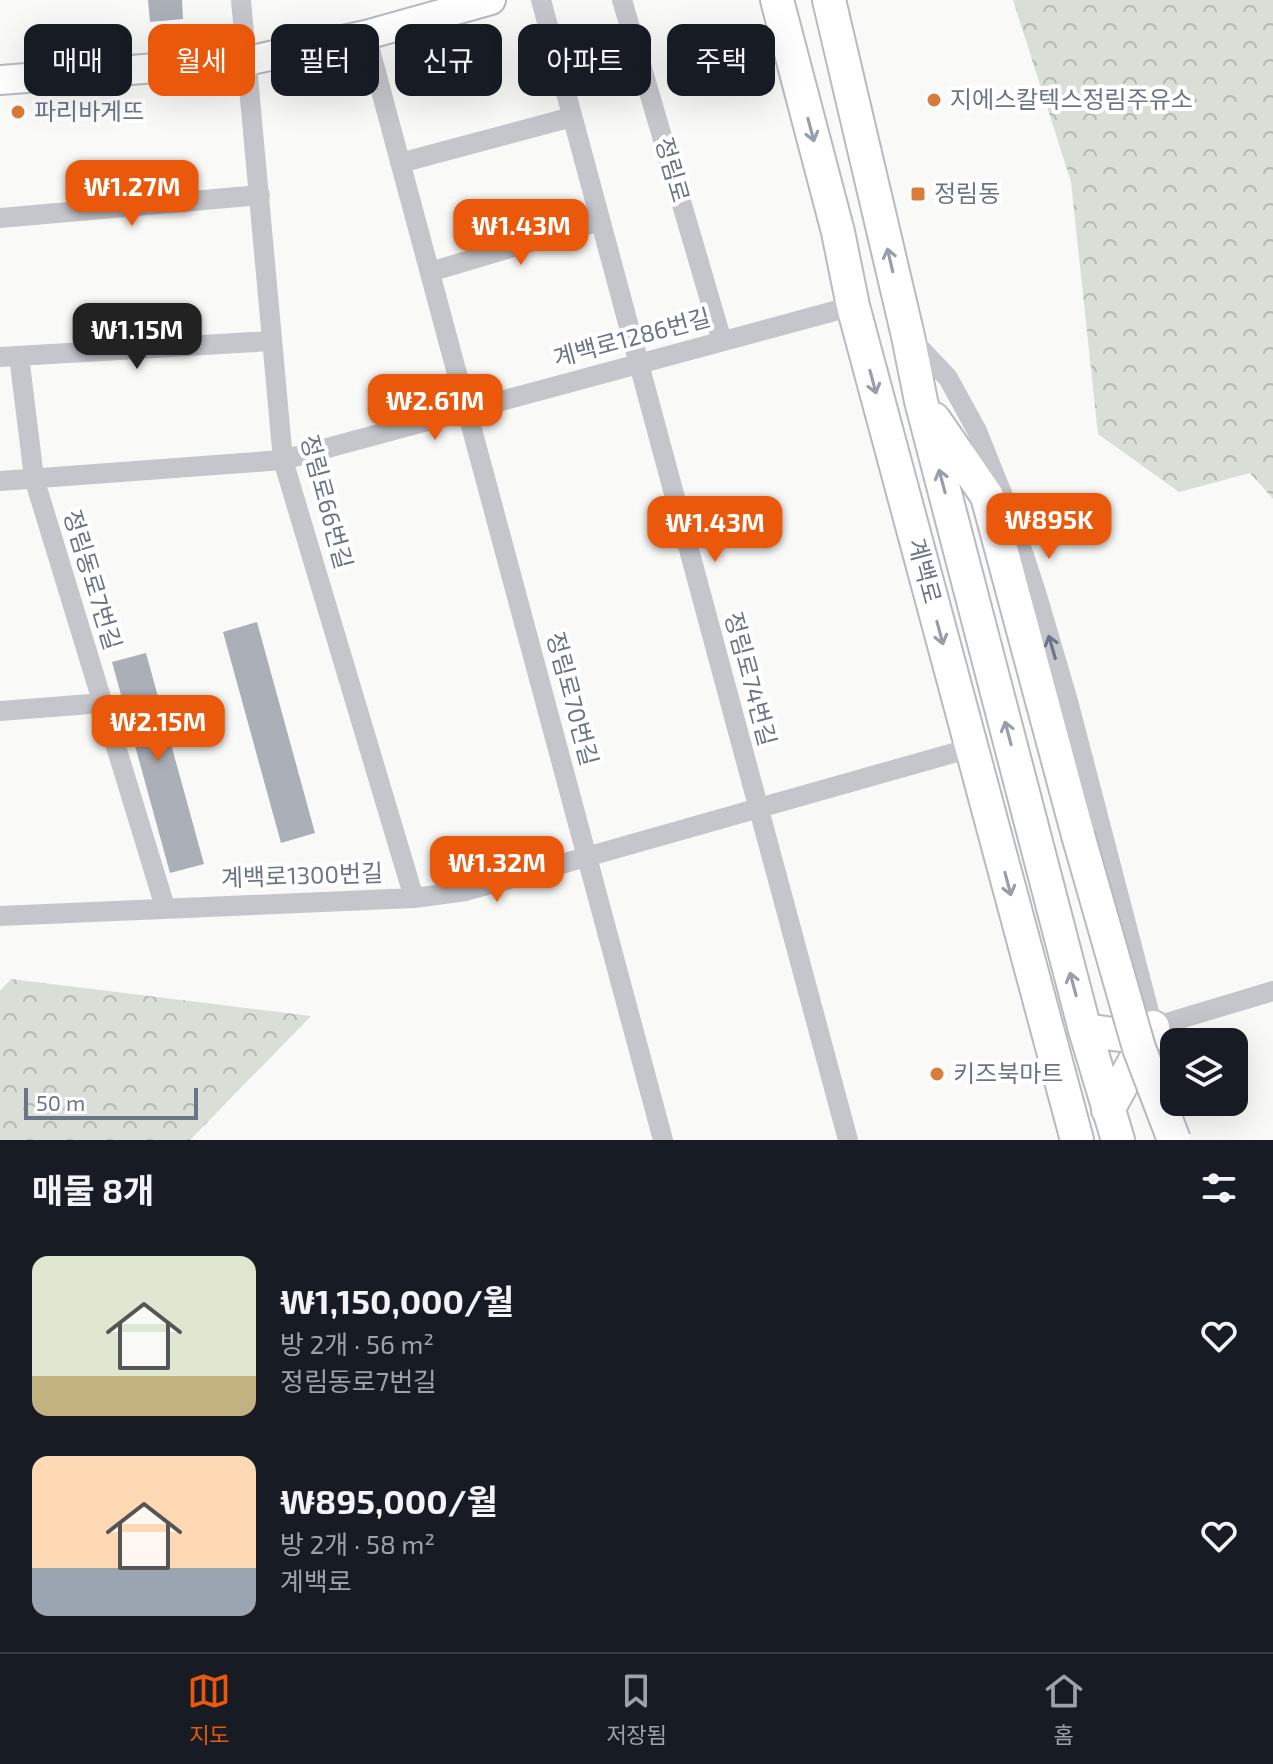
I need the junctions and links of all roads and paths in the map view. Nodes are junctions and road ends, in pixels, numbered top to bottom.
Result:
1 (241, 0) edge
2 (491, 0) edge
3 (541, 0) edge
4 (622, 0) edge
5 (777, 0) edge
6 (829, 0) edge
7 (243, 24) edge
8 (379, 31) edge
9 (148, 69) edge
10 (0, 80) edge
11 (379, 84) edge
12 (250, 96) edge
13 (572, 117) junction
14 (400, 163) junction
15 (260, 195) junction
16 (0, 218) edge
17 (600, 221) junction
18 (430, 272) junction
19 (853, 306) junction
20 (908, 336) junction
21 (271, 341) junction
22 (722, 341) junction
23 (9, 357) edge
24 (639, 364) junction
25 (921, 401) junction
26 (467, 410) junction
27 (283, 460) junction
28 (34, 478) junction
29 (0, 481) edge
30 (103, 703) junction
31 (0, 711) edge
32 (971, 748) junction
33 (758, 809) junction
34 (1090, 833) junction
35 (587, 855) junction
36 (414, 898) junction
37 (165, 907) junction
38 (8, 916) edge
39 (0, 935) edge
40 (1273, 991) edge
41 (1153, 1027) junction
42 (1085, 1030) junction
43 (1113, 1125) edge
44 (663, 1140) edge
45 (848, 1140) edge
46 (1077, 1140) edge
47 (1174, 1140) edge

1 - 7 street, 정림로66번길
2 - 8 main road
3 - 13 street, 정림로74번길
4 - 22 street, 정림로
5 -> 19 main road, 계백로
20 -> 6 main road, 계백로
9 - 10 main road
11 - 14 street, 정림로70번길
12 - 15 street, 정림로66번길
13 - 14 street
13 - 17 street, 정림로74번길
14 - 18 street, 정림로70번길
15 - 16 street
15 - 21 street, 정림로66번길
17 - 18 street
17 - 24 street, 정림로74번길
18 - 26 street, 정림로70번길
19 - 22 street, 계백로1286번길
19 -> 32 main road, 계백로
20 - 25 main road, 계백로
34 -> 20 street
21 - 23 street, 정림동로7번길
21 - 27 street, 정림로66번길
22 - 24 street, 계백로1286번길
23 - 28 street, 정림동로7번길
24 - 26 street, 계백로1286번길
24 - 33 street, 정림로74번길
25 - 34 main road
42 -> 25 main road, 계백로
26 - 27 street, 계백로1286번길
26 - 35 street, 정림로70번길
27 - 28 street, 계백로1286번길
27 - 36 street, 정림로66번길
28 - 29 street, 계백로1286번길
28 - 30 street, 정림동로7번길
30 - 31 street
30 - 37 street, 정림동로7번길
32 - 33 street, 계백로1300번길
32 -> 46 main road, 계백로
33 - 35 street, 계백로1300번길
33 - 45 street, 정림로74번길
34 - 41 street
34 - 47 main road, bridge
35 - 36 street, 계백로1300번길
35 - 44 street, 정림로70번길
36 - 37 street, 계백로1300번길
37 - 38 street, 계백로1300번길
38 - 39 street
40 - 41 street
41 - 42 main road
41 - 43 main road
42 - 43 main road, 계백로

